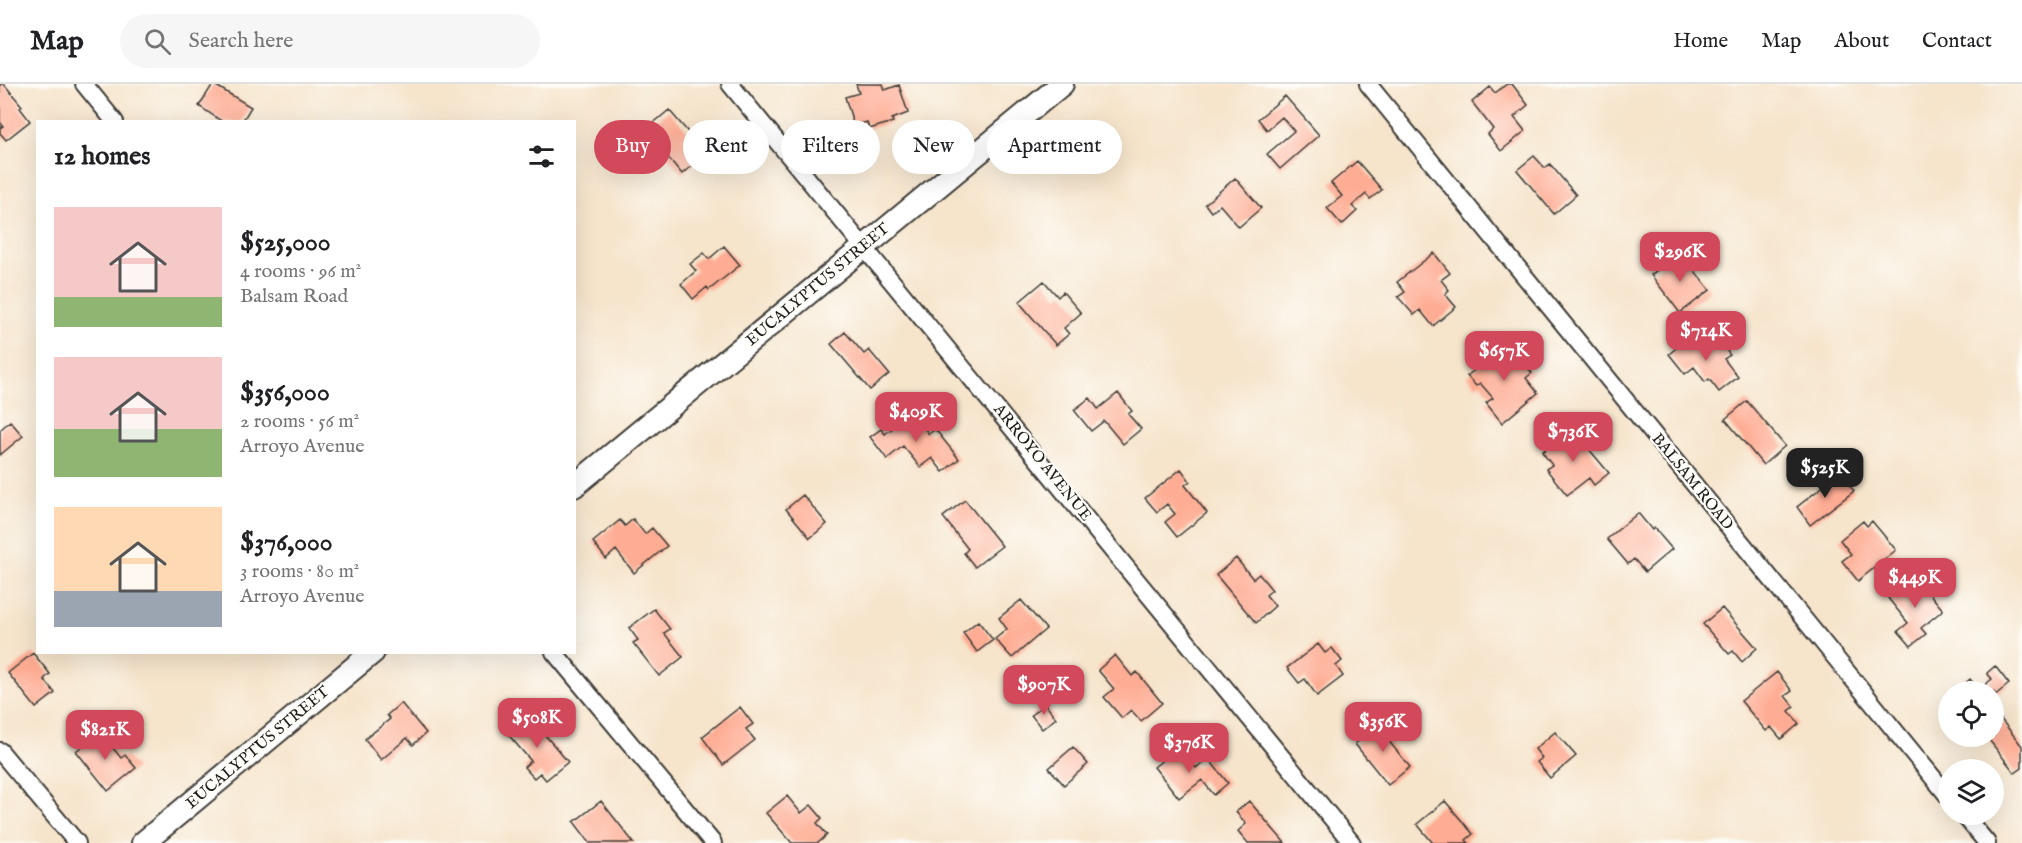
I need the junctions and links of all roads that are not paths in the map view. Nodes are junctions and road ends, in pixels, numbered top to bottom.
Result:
1 (84, 84) edge
2 (730, 84) edge
3 (1062, 84) edge
4 (1368, 84) edge
5 (113, 120) edge
6 (865, 246) junction
7 (576, 484) edge
8 (371, 654) edge
9 (556, 654) edge
10 (0, 751) edge
11 (1938, 784) edge
12 (1972, 825) edge
13 (77, 843) edge
14 (142, 843) edge
15 (713, 843) edge
16 (1352, 843) edge
17 (1987, 843) edge

1 - 5 street
2 - 6 street, ARROYO AVENUE
3 - 6 main road, EUCALYPTUS STREET
4 - 11 street, BALSAM ROAD
6 - 7 main road, EUCALYPTUS STREET
6 - 16 street, ARROYO AVENUE
8 - 14 main road, EUCALYPTUS STREET
9 - 15 street
10 - 13 street
12 - 17 street

